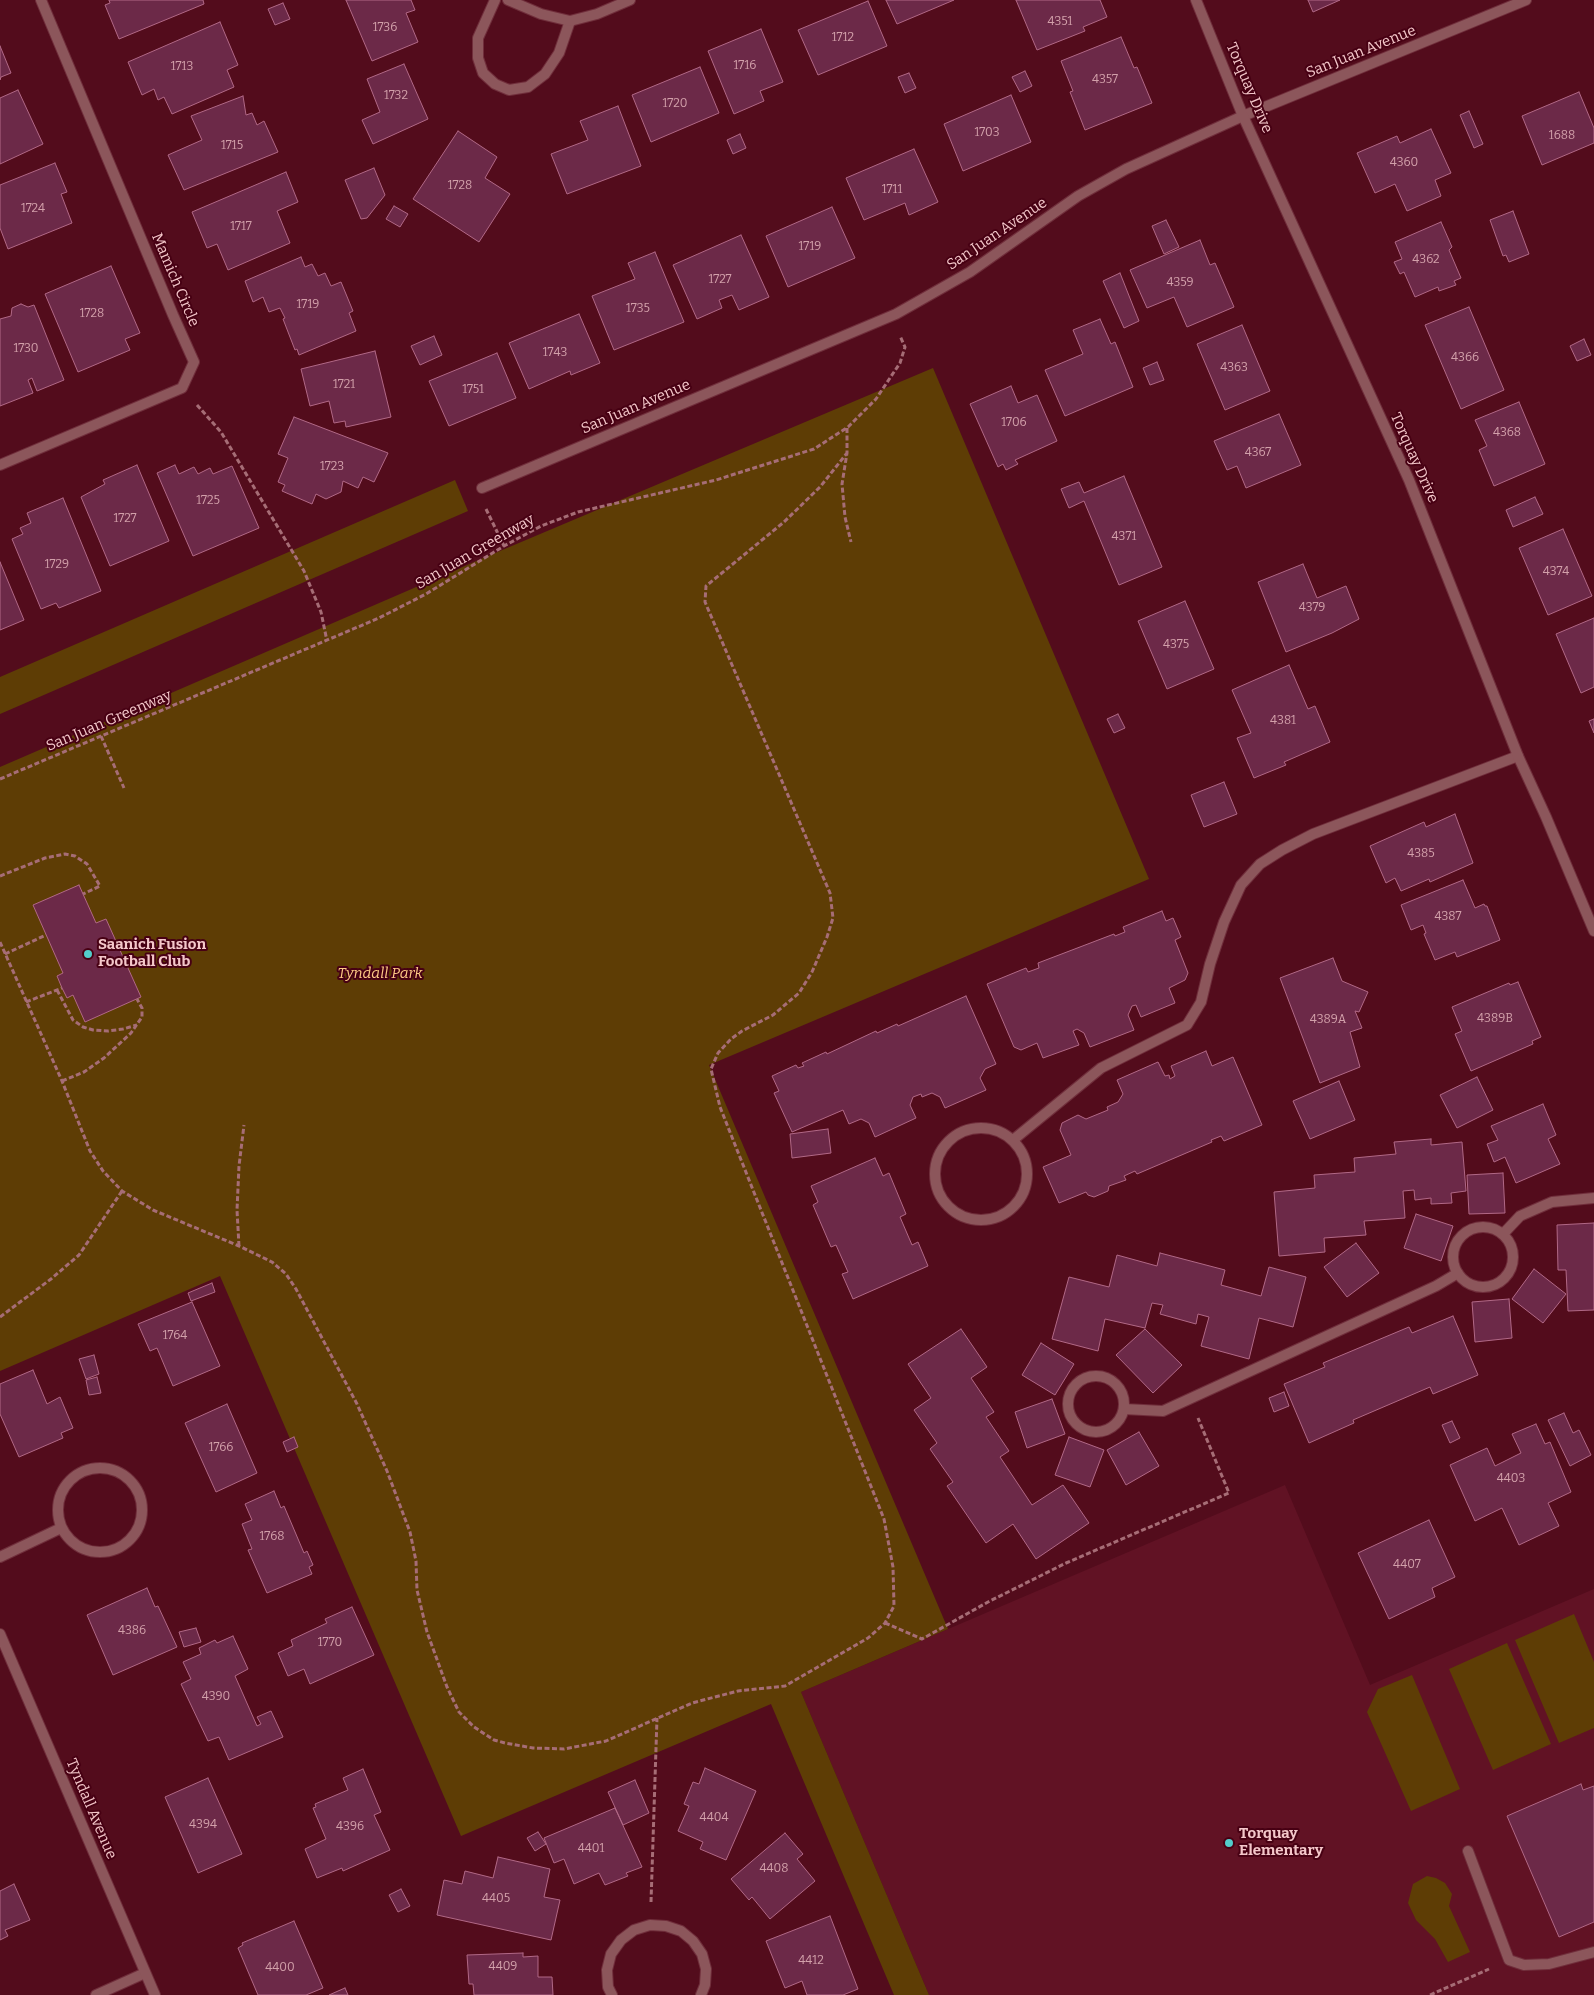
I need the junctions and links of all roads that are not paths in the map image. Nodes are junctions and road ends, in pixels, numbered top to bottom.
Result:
1 (41, 0) edge
2 (496, 0) edge
3 (508, 0) edge
4 (630, 0) edge
5 (1196, 0) edge
6 (1526, 0) edge
7 (570, 21) junction
8 (1243, 116) junction
9 (0, 465) edge
10 (482, 488) road end
11 (1518, 756) junction
12 (1594, 931) edge
13 (1013, 1140) junction
14 (1594, 1198) edge
15 (1503, 1234) junction
16 (1458, 1273) junction
17 (1124, 1408) junction
18 (62, 1528) junction
19 (0, 1557) edge
20 (0, 1634) edge
21 (1468, 1851) dead end
22 (1594, 1952) edge
23 (145, 1973) junction
24 (96, 1995) edge
25 (154, 1995) edge
26 (612, 1995) edge
27 (701, 1995) edge

1 - 9 street, Mamich Circle
2 - 7 street
3 - 7 street
4 - 7 street
5 - 8 street, Torquay Drive
6 - 8 street, San Juan Avenue
8 - 10 street, San Juan Avenue
8 - 11 street, Torquay Drive
11 - 12 street, Torquay Drive
11 - 13 street
13 - 13 street
14 - 15 street
15 - 16 street
15 - 16 street
16 - 17 street
17 - 17 street
18 - 18 street
18 - 19 street
20 - 23 street, Tyndall Avenue
21 - 22 street
23 - 24 street
23 - 25 street, Tyndall Avenue
26 - 27 street

